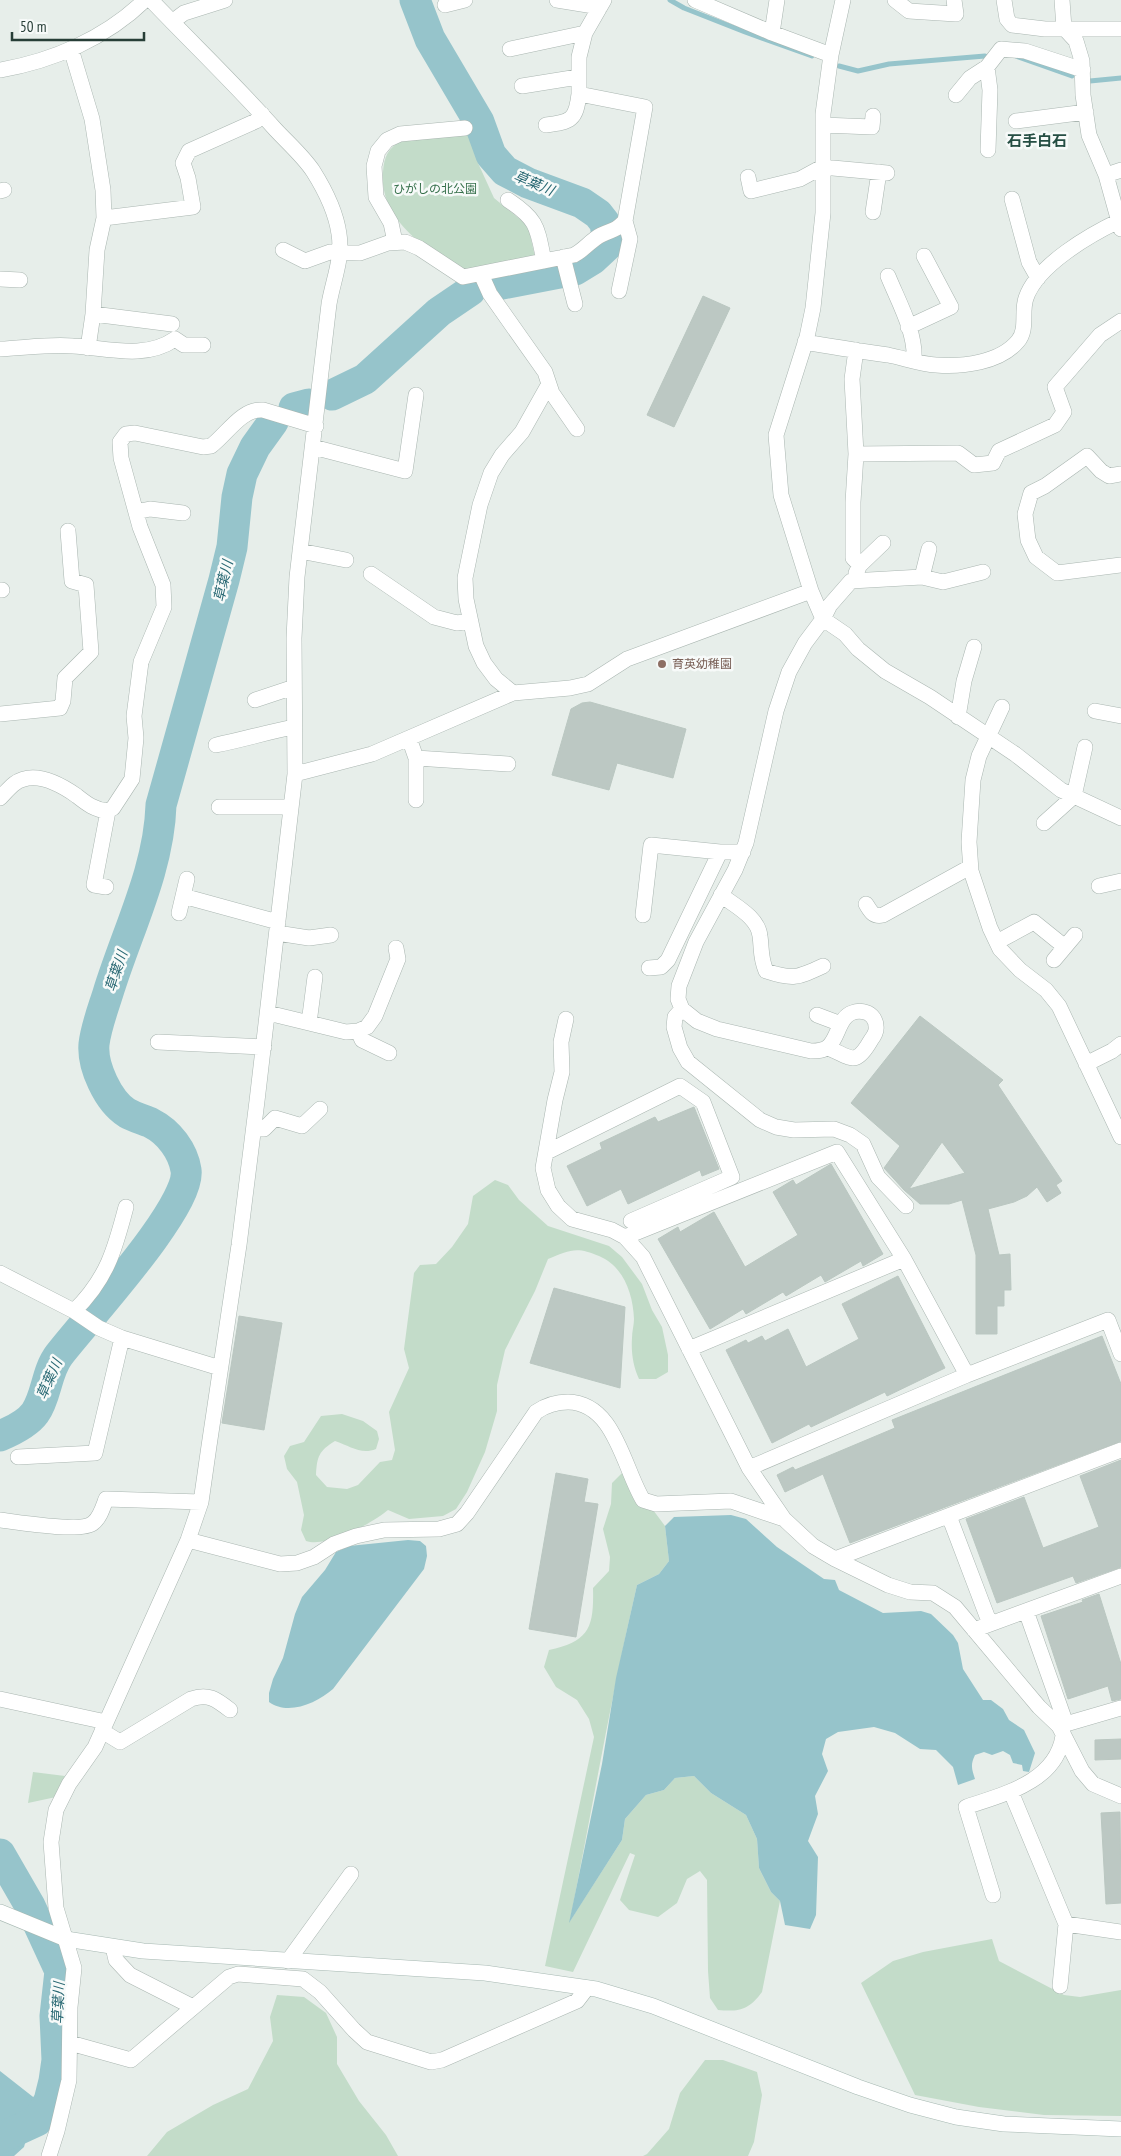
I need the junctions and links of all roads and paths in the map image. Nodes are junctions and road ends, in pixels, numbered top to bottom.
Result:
1 (145, 0) edge
2 (151, 0) edge
3 (225, 0) edge
4 (557, 0) edge
5 (695, 0) edge
6 (777, 0) edge
7 (843, 0) edge
8 (895, 0) edge
9 (954, 0) edge
10 (1004, 0) edge
11 (1062, 0) edge
12 (602, 3) edge
13 (172, 22) junction
14 (1064, 28) junction
15 (1121, 29) edge
16 (585, 33) junction
17 (772, 33) junction
18 (71, 49) junction
19 (510, 49) dead end
20 (831, 55) junction
21 (991, 61) junction
22 (0, 70) edge
23 (1083, 70) junction
24 (578, 77) junction
25 (522, 86) dead end
26 (579, 94) junction
27 (956, 95) dead end
28 (1086, 112) junction
29 (262, 114) junction
30 (873, 116) dead end
31 (1016, 121) dead end
32 (546, 125) dead end
33 (822, 125) junction
34 (465, 128) dead end
35 (988, 150) dead end
36 (822, 167) junction
37 (1121, 170) edge
38 (1106, 175) junction
39 (748, 177) dead end
40 (1012, 199) dead end
41 (508, 200) dead end
42 (873, 212) dead end
43 (104, 218) junction
44 (1120, 224) edge
45 (621, 226) junction
46 (395, 242) junction
47 (283, 250) dead end
48 (340, 253) junction
49 (924, 256) dead end
50 (544, 261) junction
51 (565, 266) junction
52 (481, 274) junction
53 (888, 276) dead end
54 (1038, 278) junction
55 (0, 279) edge
56 (20, 280) dead end
57 (618, 291) dead end
58 (575, 304) dead end
59 (93, 314) junction
60 (1121, 321) edge
61 (172, 324) dead end
62 (908, 327) junction
63 (805, 342) junction
64 (203, 345) dead end
65 (88, 348) junction
66 (0, 349) edge
67 (856, 350) junction
68 (914, 360) junction
69 (549, 384) junction
70 (416, 395) dead end
71 (316, 426) junction
72 (577, 429) dead end
73 (314, 447) junction
74 (856, 454) junction
75 (1121, 474) edge
76 (136, 512) junction
77 (183, 513) dead end
78 (68, 531) dead end
79 (884, 543) dead end
80 (929, 550) dead end
81 (300, 551) junction
82 (346, 560) dead end
83 (860, 565) junction
84 (1121, 565) edge
85 (984, 572) dead end
86 (371, 574) dead end
87 (922, 577) junction
88 (851, 581) junction
89 (811, 591) junction
90 (824, 620) junction
91 (470, 622) junction
92 (974, 647) dead end
93 (294, 687) junction
94 (513, 694) junction
95 (255, 700) dead end
96 (1002, 707) dead end
97 (1095, 711) dead end
98 (0, 714) edge
99 (1121, 716) edge
100 (958, 717) junction
101 (294, 727) junction
102 (987, 736) junction
103 (408, 738) junction
104 (216, 745) dead end
105 (1085, 747) dead end
106 (416, 758) junction
107 (508, 764) dead end
108 (295, 774) junction
109 (1074, 796) junction
110 (0, 798) edge
111 (416, 800) dead end
112 (219, 807) dead end
113 (291, 807) junction
114 (108, 811) junction
115 (1121, 818) edge
116 (1044, 823) dead end
117 (720, 852) junction
118 (743, 852) junction
119 (970, 867) junction
120 (187, 879) dead end
121 (1121, 881) edge
122 (1098, 886) dead end
123 (106, 887) dead end
124 (721, 895) junction
125 (183, 896) junction
126 (866, 904) dead end
127 (179, 913) dead end
128 (643, 915) dead end
129 (277, 928) junction
130 (331, 935) dead end
131 (997, 942) junction
132 (396, 948) dead end
133 (1054, 960) dead end
134 (823, 966) dead end
135 (649, 968) dead end
136 (315, 977) dead end
137 (682, 1008) junction
138 (268, 1013) junction
139 (817, 1015) dead end
140 (566, 1019) dead end
141 (309, 1023) junction
142 (841, 1024) junction
143 (358, 1031) junction
144 (158, 1042) dead end
145 (1121, 1044) edge
146 (264, 1047) junction
147 (828, 1048) junction
148 (389, 1053) dead end
149 (1086, 1064) junction
150 (320, 1109) dead end
151 (254, 1128) junction
152 (1121, 1137) edge
153 (547, 1152) junction
154 (906, 1206) dead end
155 (126, 1207) dead end
156 (631, 1221) dead end
157 (625, 1237) junction
158 (904, 1260) junction
159 (0, 1273) edge
160 (77, 1313) junction
161 (122, 1338) junction
162 (689, 1349) junction
163 (1121, 1354) edge
164 (220, 1368) junction
165 (966, 1375) junction
166 (1121, 1450) edge
167 (18, 1457) dead end
168 (749, 1468) junction
169 (201, 1502) junction
170 (949, 1516) junction
171 (784, 1519) junction
172 (0, 1520) edge
173 (188, 1540) junction
174 (836, 1559) junction
175 (1121, 1576) edge
176 (1026, 1611) junction
177 (990, 1624) junction
178 (974, 1630) junction
179 (0, 1699) edge
180 (1121, 1708) edge
181 (230, 1710) dead end
182 (104, 1727) junction
183 (1063, 1728) junction
184 (1011, 1792) junction
185 (1121, 1796) edge
186 (351, 1874) dead end
187 (993, 1895) dead end
188 (0, 1912) edge
189 (1066, 1924) junction
190 (1121, 1932) edge
191 (66, 1939) junction
192 (113, 1946) junction
193 (288, 1961) junction
194 (1060, 1986) dead end
195 (587, 1988) junction
196 (193, 2008) junction
197 (70, 2043) junction
198 (1121, 2129) edge
199 (49, 2156) edge

1 - 18 street
2 - 13 street
3 - 13 street
4 - 12 street
5 - 17 street
6 - 17 street
7 - 20 street
8 - 9 street
10 - 14 street
11 - 14 street
12 - 16 street
13 - 29 street
14 - 15 street
14 - 23 street
16 - 19 street
16 - 24 street
17 - 20 street
18 - 22 street
18 - 43 street
20 - 33 street
21 - 23 street
21 - 27 street
21 - 35 street
23 - 28 street
24 - 25 street
24 - 26 street
26 - 32 street
26 - 45 street
28 - 31 street
28 - 38 street
29 - 43 street
29 - 48 street
30 - 33 street
33 - 36 street
34 - 46 street
36 - 39 street
36 - 42 street
36 - 63 street
37 - 38 street
38 - 44 street
40 - 54 street
41 - 50 street
43 - 59 street
44 - 54 street
45 - 51 street
45 - 57 street
46 - 48 street
46 - 52 street
47 - 48 street
48 - 71 street
49 - 62 street
50 - 51 street
50 - 52 street
51 - 58 street
52 - 69 street
53 - 62 street
54 - 68 street
55 - 56 street
59 - 61 street
59 - 65 street
60 - 74 street
62 - 68 street
63 - 67 street
63 - 89 street
64 - 65 street
65 - 66 street
67 - 68 street
67 - 74 street
69 - 72 street
69 - 91 street
70 - 73 street
71 - 73 street
71 - 76 street
73 - 81 street
74 - 83 street
75 - 84 street
76 - 77 street
76 - 114 street
78 - 98 street
79 - 83 street
80 - 87 street
81 - 82 street
81 - 93 street
83 - 88 street
85 - 87 street
86 - 91 street
87 - 88 street
88 - 90 street
89 - 90 street
89 - 94 street
90 - 100 street
90 - 118 street
91 - 94 street
92 - 100 street
93 - 95 street
93 - 101 street
94 - 103 street
96 - 102 street
97 - 99 street
100 - 102 street
101 - 104 street
101 - 108 street
102 - 109 street
102 - 119 street
103 - 106 street
103 - 108 street
105 - 109 street
106 - 107 street
106 - 111 street
108 - 113 street
109 - 115 street
109 - 116 street
110 - 114 street
112 - 113 street
113 - 129 street
114 - 123 street
117 - 118 street
117 - 128 street
117 - 135 street
118 - 124 street
119 - 126 street
119 - 131 street
120 - 125 street
121 - 122 street
124 - 134 street
124 - 137 street
125 - 127 street
125 - 129 street
129 - 130 street
129 - 138 street
131 - 133 street
131 - 149 street
132 - 143 street
136 - 141 street
137 - 147 street
137 - 154 street
138 - 141 street
138 - 146 street
139 - 142 street
140 - 153 street
141 - 143 street
142 - 147 street
142 - 147 street
143 - 148 street
144 - 146 street
145 - 149 street
146 - 151 street
149 - 152 street
150 - 151 street
151 - 164 street
153 - 156 street
153 - 157 street
155 - 160 street
157 - 158 street
157 - 162 street
158 - 162 street
158 - 165 street
159 - 160 street
160 - 161 street
161 - 164 street
161 - 167 street
162 - 168 street
163 - 165 street
164 - 169 street
165 - 168 street
166 - 170 street
168 - 171 street
169 - 172 street
169 - 173 street
170 - 174 street
170 - 177 street
171 - 173 street
171 - 174 street
173 - 182 street
174 - 178 street
175 - 176 street
176 - 177 street
176 - 183 street
177 - 178 street
178 - 183 street
179 - 182 street
180 - 183 street
181 - 182 street
182 - 191 street
183 - 184 street
183 - 185 street
184 - 187 street
184 - 189 street
186 - 193 street
188 - 191 street
189 - 190 street
189 - 194 street
191 - 192 street
191 - 197 street
192 - 193 street
192 - 196 street
193 - 195 street
195 - 196 street
195 - 198 street
196 - 197 street
197 - 199 street

